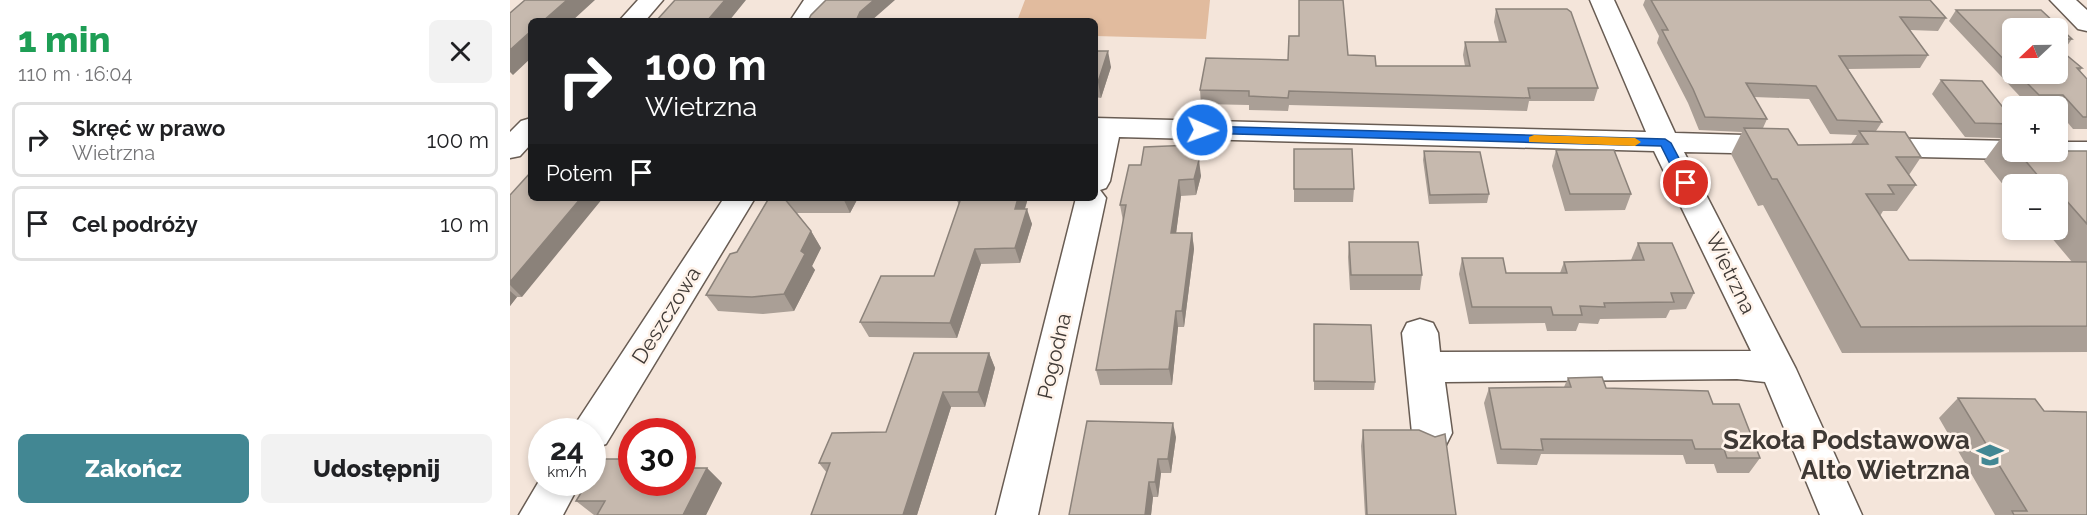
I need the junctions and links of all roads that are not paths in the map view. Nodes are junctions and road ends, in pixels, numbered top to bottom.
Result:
1 (651, 0) edge
2 (816, 0) edge
3 (1602, 0) edge
4 (2062, 0) edge
5 (634, 18) edge
6 (804, 18) edge
7 (2087, 24) edge
8 (510, 125) edge
9 (528, 126) edge
10 (1101, 127) edge
11 (528, 129) edge
12 (1665, 143) junction
13 (1802, 146) edge
14 (1849, 147) edge
15 (510, 149) edge
16 (2002, 150) edge
17 (2068, 151) edge
18 (2087, 151) edge
19 (1098, 154) edge
20 (739, 201) edge
21 (1090, 201) edge
22 (1778, 369) junction
23 (601, 418) edge
24 (1432, 433) edge
25 (552, 496) edge
26 (540, 515) edge
27 (1017, 515) edge
28 (1841, 515) edge

1 - 5 street
2 - 6 street
3 - 12 street, Wietrzna
4 - 7 street
8 - 9 street
10 - 12 street
10 - 19 street
11 - 15 street
12 - 13 street
12 - 22 street, Wietrzna
14 - 16 street
17 - 18 street
20 - 23 street, Deszczowa
21 - 27 street, Pogodna
22 - 24 street
22 - 28 street, Wietrzna
25 - 26 street

